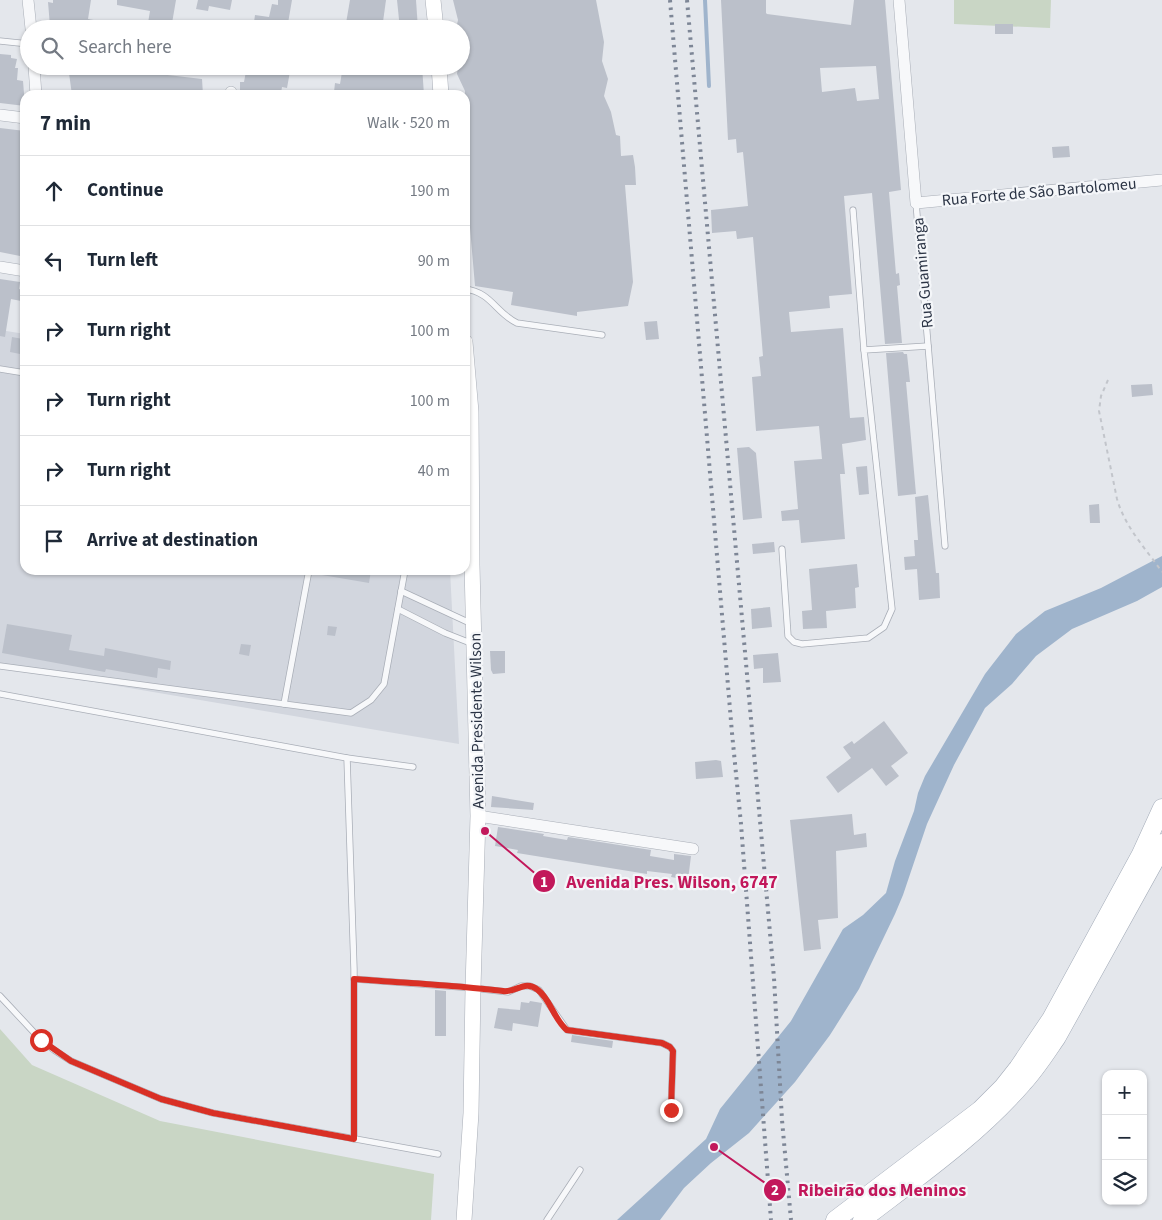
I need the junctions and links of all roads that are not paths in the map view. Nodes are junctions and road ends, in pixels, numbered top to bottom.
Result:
1 (28, 0) edge
2 (433, 0) edge
3 (899, 0) edge
4 (29, 20) edge
5 (435, 20) edge
6 (0, 41) edge
7 (20, 43) edge
8 (35, 75) edge
9 (440, 75) edge
10 (36, 90) edge
11 (441, 90) edge
12 (0, 115) edge
13 (20, 117) edge
14 (1162, 180) edge
15 (916, 203) junction
16 (853, 210) dead end
17 (0, 267) edge
18 (20, 270) edge
19 (470, 290) edge
20 (602, 335) dead end
21 (928, 346) junction
22 (864, 350) junction
23 (0, 369) edge
24 (20, 372) edge
25 (470, 477) edge
26 (945, 546) dead end
27 (782, 549) dead end
28 (308, 575) edge
29 (404, 575) edge
30 (401, 591) junction
31 (398, 609) junction
32 (474, 625) junction
33 (474, 644) junction
34 (0, 666) edge
35 (0, 694) edge
36 (284, 704) junction
37 (347, 758) junction
38 (413, 767) dead end
39 (1162, 808) edge
40 (478, 816) junction
41 (1162, 843) edge
42 (693, 849) dead end
43 (1153, 861) edge
44 (354, 979) junction
45 (473, 988) junction
46 (0, 996) edge
47 (671, 1110) dead end
48 (354, 1139) junction
49 (438, 1154) dead end
50 (928, 1159) junction
51 (580, 1170) dead end
52 (464, 1220) edge
53 (547, 1220) edge
54 (835, 1220) edge
55 (862, 1220) edge

1 - 4 street
2 - 5 main road
3 - 15 street, Rua Guamiranga
6 - 7 lane
8 - 10 street
9 - 11 main road
12 - 13 street
14 - 15 street, Rua Forte de São Bartolomeu
15 - 21 lane, Rua Guamiranga
16 - 22 lane
17 - 18 street
19 - 20 lane
21 - 22 lane
21 - 26 lane, Rua Guamiranga
22 - 27 lane
23 - 24 lane
25 - 32 main road, Avenida Presidente Wilson
28 - 36 lane
29 - 30 lane
30 - 31 lane
30 - 32 lane
31 - 33 lane
31 - 36 lane
32 - 33 main road, Avenida Presidente Wilson
33 - 40 main road, Avenida Presidente Wilson
34 - 36 lane
35 - 37 lane
37 - 38 lane
37 - 44 lane
39 - 43 main road
40 - 42 street
40 - 45 main road, Avenida Presidente Wilson
41 - 43 main road
43 - 50 main road
44 - 45 lane
44 - 48 lane
45 - 47 lane
45 - 52 main road, Avenida Presidente Wilson
46 - 48 lane
48 - 49 lane
50 - 54 main road
50 - 55 main road
51 - 53 lane

